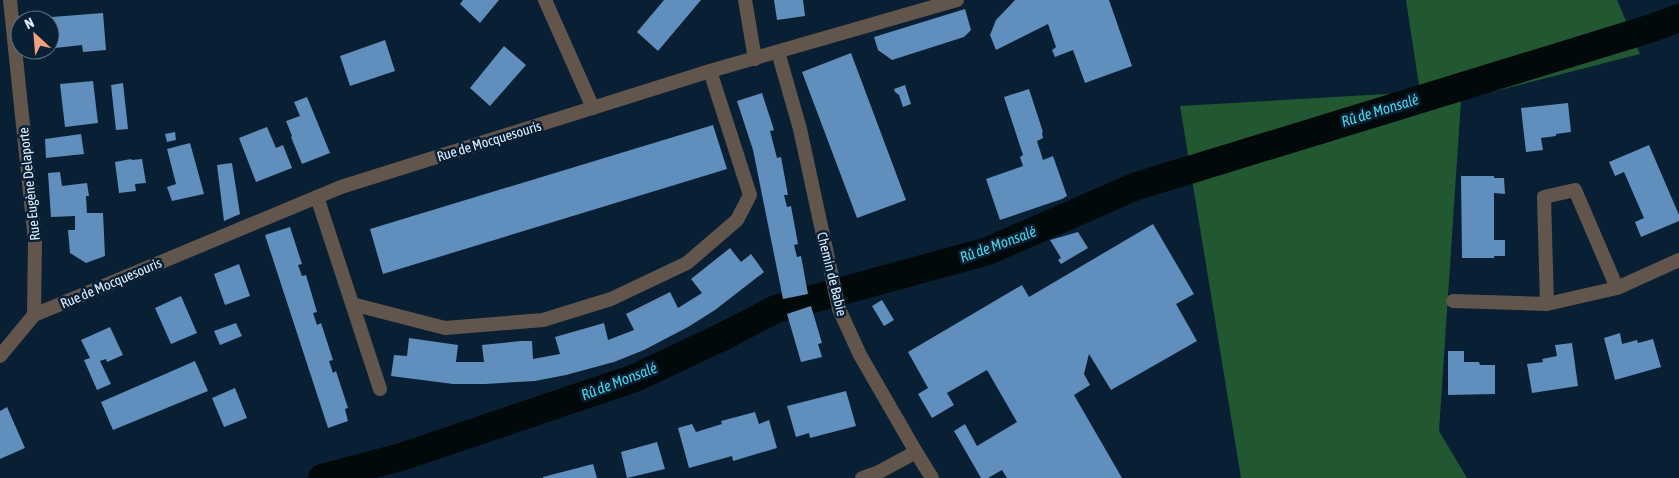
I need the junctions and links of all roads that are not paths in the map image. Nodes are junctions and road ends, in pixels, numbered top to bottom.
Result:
1 (10, 0) edge
2 (546, 0) edge
3 (745, 0) edge
4 (957, 0) edge
5 (778, 52) junction
6 (755, 59) junction
7 (710, 71) junction
8 (593, 108) junction
9 (317, 197) junction
10 (1679, 260) edge
11 (1618, 288) junction
12 (1453, 301) dead end
13 (352, 304) junction
14 (1547, 304) junction
15 (34, 315) junction
16 (0, 356) edge
17 (380, 389) dead end
18 (916, 452) junction
19 (862, 478) edge
20 (932, 478) edge

1 - 15 street, Rue Eugène Delaporte
2 - 8 street
3 - 6 street
4 - 5 street, Rue de Mocquesouris
5 - 6 street, Rue de Mocquesouris
5 - 18 street, Chemin de Babie
6 - 7 street, Rue de Mocquesouris
7 - 8 street, Rue de Mocquesouris
7 - 13 street
8 - 9 street, Rue de Mocquesouris
9 - 13 street
9 - 15 street, Rue de Mocquesouris
10 - 11 street
11 - 14 street
11 - 14 street
12 - 14 street
13 - 17 street
15 - 16 street
18 - 19 street
18 - 20 street, Chemin de Babie

